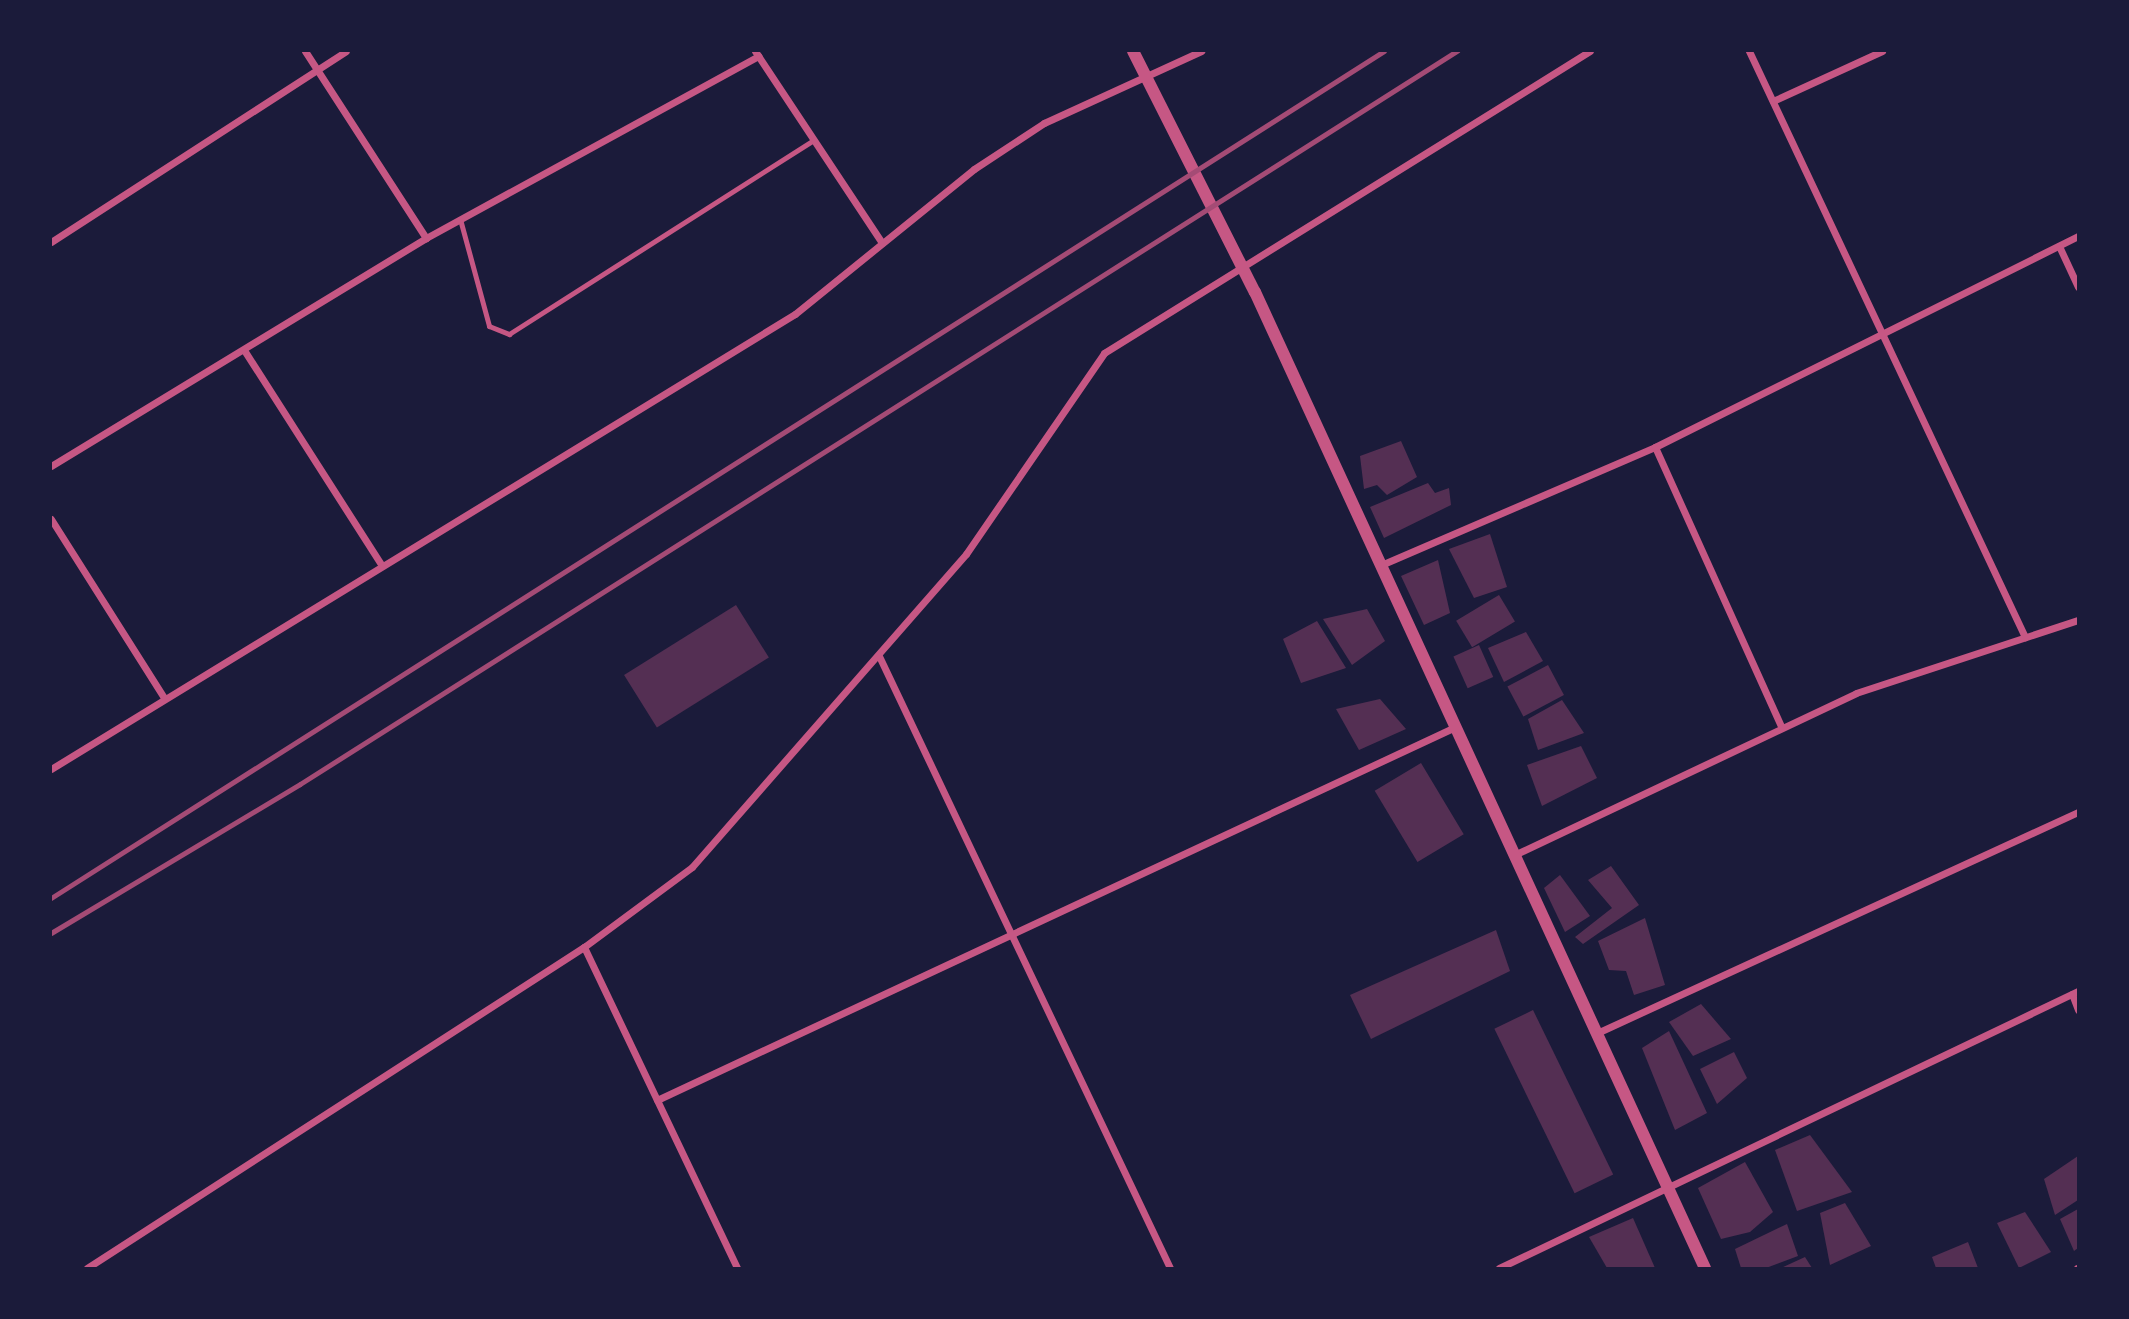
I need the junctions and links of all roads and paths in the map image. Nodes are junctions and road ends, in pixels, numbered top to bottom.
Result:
1 (305, 51) edge
2 (346, 51) edge
3 (1133, 51) edge
4 (1201, 51) edge
5 (1590, 51) edge
6 (1749, 51) edge
7 (1882, 51) edge
8 (757, 54) edge
9 (317, 69) junction
10 (1773, 101) junction
11 (814, 140) junction
12 (460, 219) junction
13 (2078, 236) edge
14 (426, 238) junction
15 (51, 242) edge
16 (882, 243) junction
17 (2059, 246) junction
18 (2078, 288) edge
19 (1884, 332) junction
20 (244, 350) junction
21 (1655, 447) junction
22 (51, 466) edge
23 (51, 519) edge
24 (380, 563) junction
25 (1381, 565) junction
26 (2078, 620) edge
27 (2025, 637) junction
28 (878, 656) junction
29 (164, 698) junction
30 (1455, 727) junction
31 (1782, 729) junction
32 (51, 769) edge
33 (2078, 812) edge
34 (1514, 855) junction
35 (1009, 933) junction
36 (584, 947) junction
37 (2075, 992) edge
38 (2078, 1010) edge
39 (1597, 1033) junction
40 (657, 1100) junction
41 (1667, 1187) junction
42 (87, 1268) edge
43 (737, 1268) edge
44 (1170, 1268) edge
45 (1499, 1268) edge
46 (1705, 1268) edge

1 - 9 street
2 - 9 street
3 - 25 street
4 - 16 street
5 - 28 street
6 - 10 street
7 - 10 street
8 - 11 street
8 - 12 street
9 - 14 street
9 - 15 street
10 - 19 street
11 - 12 lane
11 - 16 street
12 - 14 street
13 - 17 street
14 - 20 street
16 - 24 street
17 - 18 street
17 - 19 street
19 - 21 street
19 - 27 street
20 - 22 street
20 - 24 street
21 - 25 street
21 - 31 street
23 - 29 street
24 - 29 street
25 - 30 street
26 - 27 street
27 - 31 street
28 - 35 street
28 - 36 street
29 - 32 street
30 - 34 street
30 - 35 street
31 - 34 street
33 - 39 street
34 - 39 street
35 - 40 street
35 - 44 street
36 - 40 street
36 - 42 street
37 - 38 street
37 - 41 street
39 - 41 street
40 - 43 street
41 - 45 street
41 - 46 street

